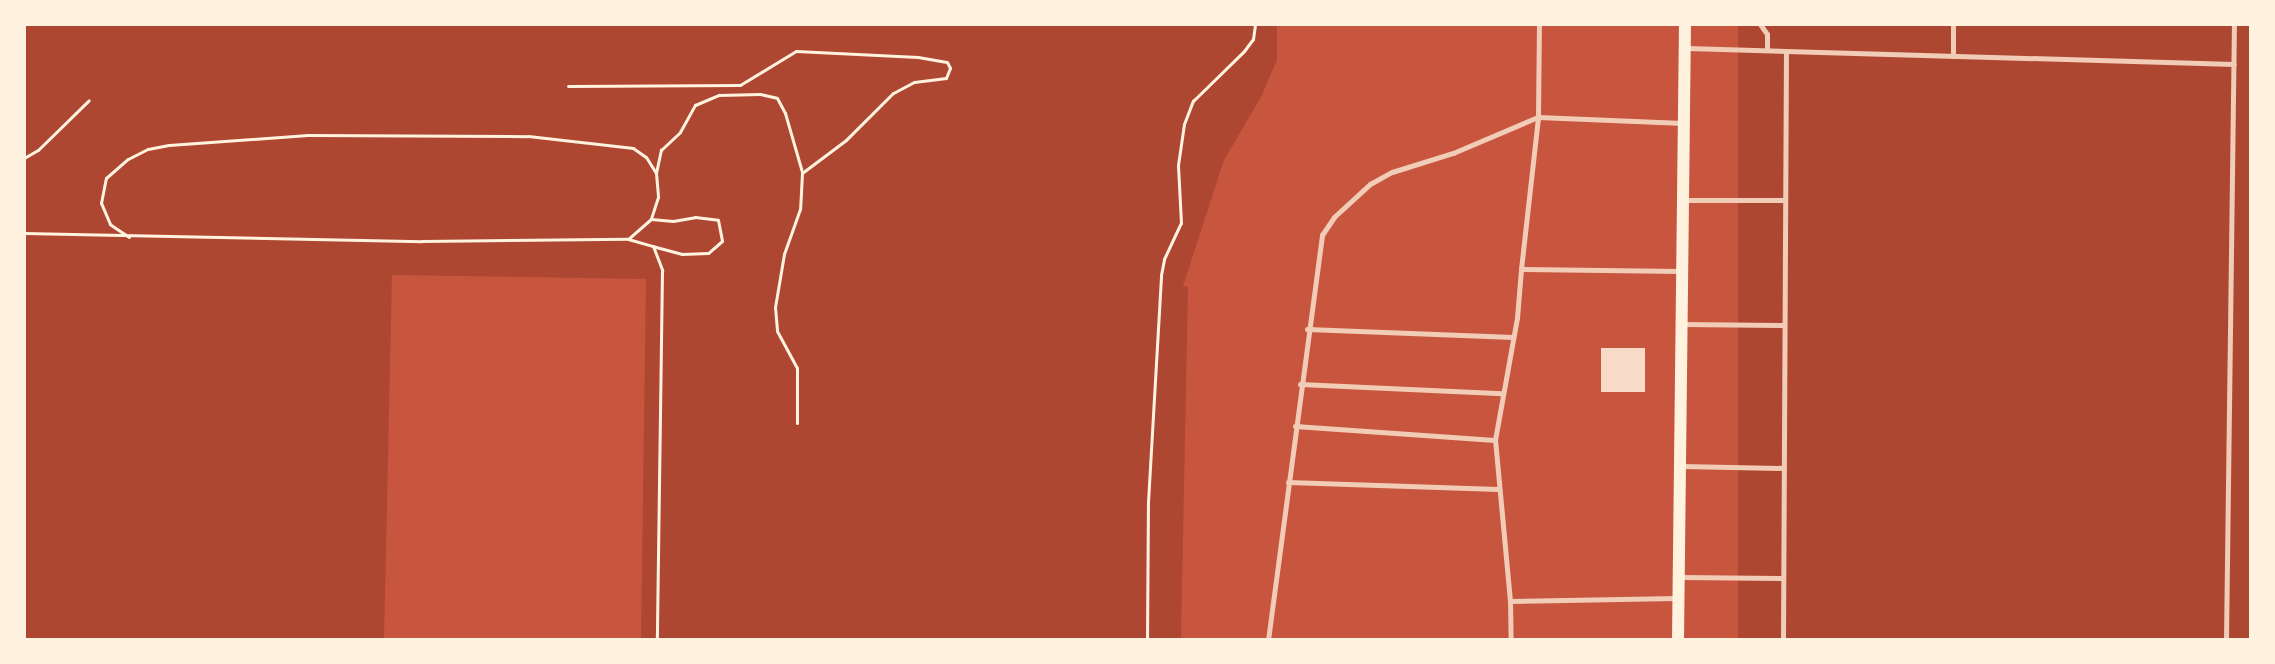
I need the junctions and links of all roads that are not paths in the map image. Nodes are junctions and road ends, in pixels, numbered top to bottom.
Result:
1 (1539, 24) edge
2 (1685, 24) edge
3 (1760, 24) edge
4 (1953, 24) edge
5 (2234, 24) edge
6 (1685, 48) junction
7 (1767, 50) junction
8 (1786, 51) junction
9 (1953, 56) junction
10 (2234, 64) junction
11 (1538, 117) junction
12 (1684, 123) junction
13 (1683, 200) junction
14 (1785, 200) junction
15 (1521, 269) junction
16 (1682, 271) junction
17 (1682, 324) junction
18 (1784, 325) junction
19 (1307, 329) junction
20 (1513, 337) junction
21 (1300, 384) junction
22 (1502, 393) junction
23 (1295, 426) junction
24 (1495, 440) junction
25 (1680, 466) junction
26 (1784, 468) junction
27 (1288, 482) junction
28 (1498, 489) junction
29 (1679, 577) junction
30 (1783, 578) junction
31 (1678, 598) junction
32 (1510, 601) junction
33 (1268, 640) edge
34 (1511, 640) edge
35 (1678, 640) edge
36 (1783, 640) edge
37 (2226, 640) edge

1 - 11 lane
2 - 6 main road
3 - 7 lane
4 - 9 lane
5 - 10 lane
6 - 7 lane
6 - 12 main road
7 - 8 lane
8 - 9 lane
8 - 14 lane
9 - 10 lane
10 - 37 lane
11 - 12 lane
11 - 15 lane
11 - 19 lane
12 - 13 main road
13 - 14 lane
13 - 16 main road
14 - 18 lane
15 - 16 lane
15 - 20 lane
16 - 17 main road
17 - 18 lane
17 - 25 main road
18 - 26 lane
19 - 20 lane
19 - 21 lane
20 - 22 lane
21 - 22 lane
21 - 23 lane
22 - 24 lane
23 - 24 lane
23 - 27 lane
24 - 28 lane
25 - 26 lane
25 - 29 main road
26 - 30 lane
27 - 28 lane
27 - 33 lane
28 - 32 lane
29 - 30 lane
29 - 31 main road
30 - 36 lane
31 - 32 lane
31 - 35 main road
32 - 34 lane

